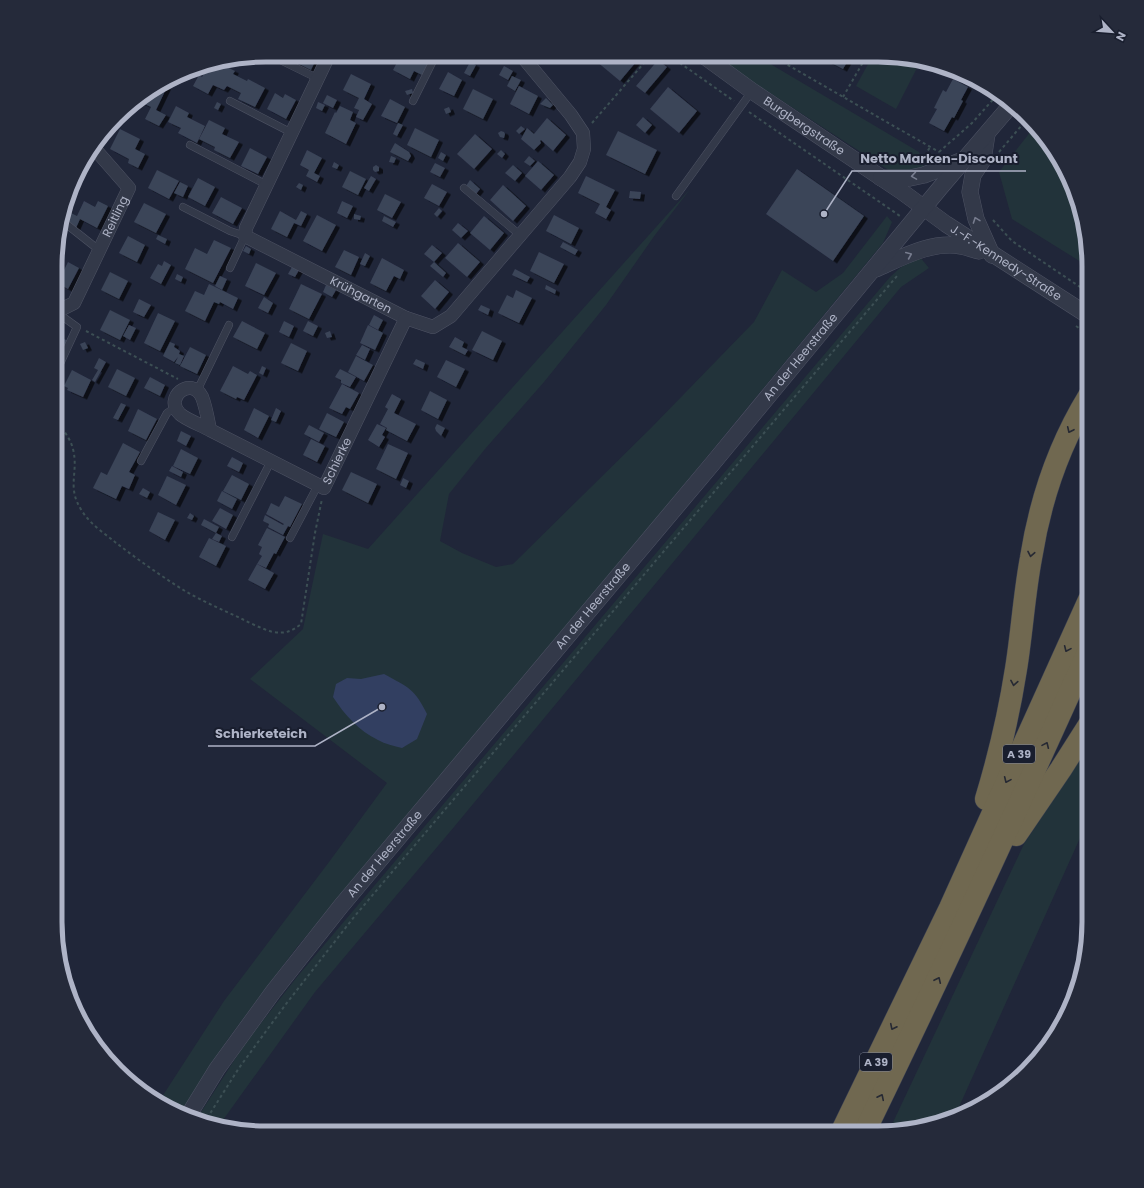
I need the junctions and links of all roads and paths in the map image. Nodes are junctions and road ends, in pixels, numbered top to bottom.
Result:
1 (284, 62) edge
2 (326, 62) edge
3 (433, 62) edge
4 (527, 62) edge
5 (645, 62) edge
6 (678, 62) edge
7 (712, 62) edge
8 (782, 62) edge
9 (863, 62) edge
10 (318, 79) junction
11 (752, 91) junction
12 (843, 97) junction
13 (994, 98) edge
14 (230, 101) dead end
15 (413, 101) dead end
16 (740, 106) junction
17 (1008, 109) edge
18 (1023, 123) edge
19 (292, 133) junction
20 (583, 133) junction
21 (987, 134) junction
22 (190, 145) dead end
23 (930, 147) junction
24 (97, 152) edge
25 (998, 154) dead end
26 (964, 159) junction
27 (920, 163) dead end
28 (881, 178) junction
29 (267, 185) junction
30 (464, 188) dead end
31 (676, 196) dead end
32 (183, 207) dead end
33 (889, 208) dead end
34 (924, 208) junction
35 (991, 216) dead end
36 (66, 224) edge
37 (520, 235) junction
38 (245, 236) junction
39 (100, 250) junction
40 (992, 255) junction
41 (230, 268) dead end
42 (873, 270) junction
43 (898, 274) dead end
44 (1082, 288) edge
45 (62, 308) edge
46 (1082, 312) edge
47 (62, 316) edge
48 (406, 318) junction
49 (230, 326) dead end
50 (1076, 326) dead end
51 (78, 327) junction
52 (1082, 330) edge
53 (62, 360) edge
54 (191, 390) junction
55 (176, 407) junction
56 (1082, 408) edge
57 (62, 428) edge
58 (210, 430) junction
59 (141, 461) dead end
60 (271, 461) junction
61 (321, 487) junction
62 (232, 537) dead end
63 (290, 538) dead end
64 (1082, 616) edge
65 (1082, 665) edge
66 (1082, 736) edge
67 (990, 869) junction
68 (950, 908) junction
69 (191, 1111) edge
70 (208, 1117) edge
71 (845, 1126) edge
72 (867, 1126) edge

1 - 10 lane
2 - 10 street
3 - 15 lane
4 - 20 street
5 - 20 path
6 - 16 path
7 - 11 street, Burgbergstraße
8 - 12 path
9 - 12 path
10 - 19 street
11 - 16 lane
11 - 28 street, Burgbergstraße
12 - 23 path
13 - 23 path
14 - 19 lane
16 - 31 lane
16 - 33 path
17 - 21 street, An der Heerstraße
18 - 25 path
19 - 29 street
20 - 37 street, Krühgarten
21 - 26 street, An der Heerstraße
40 -> 21 street
22 - 29 lane
23 - 27 path
24 - 39 street, Reitling
26 -> 28 street
26 - 34 street, An der Heerstraße
28 - 34 street, Burgbergstraße
29 - 38 street
30 - 37 lane
32 - 38 lane
34 - 40 street, J.-F.-Kennedy-Straße
34 - 42 street, An der Heerstraße
35 - 44 path
36 - 39 lane, Reitling
37 - 48 street, Krühgarten
38 - 41 lane
38 - 48 street, Krühgarten
39 - 45 street, Reitling
42 -> 40 street
40 - 46 street, J.-F.-Kennedy-Straße
42 - 69 street, An der Heerstraße
43 - 70 path
47 - 51 lane
48 - 61 street, Schierke
49 - 54 lane
50 - 52 path
51 - 53 lane
51 - 54 path
54 - 55 street
54 - 58 street
55 - 58 street, Schierke
55 - 59 lane
56 -> 68 highway
57 - 61 path
58 - 60 street, Schierke
60 - 61 street, Schierke
60 - 62 lane
61 - 63 lane
64 -> 68 highway, A 39
67 -> 65 highway, A 39
66 - 67 highway
72 -> 67 highway, A 39
68 -> 71 highway, A 39

